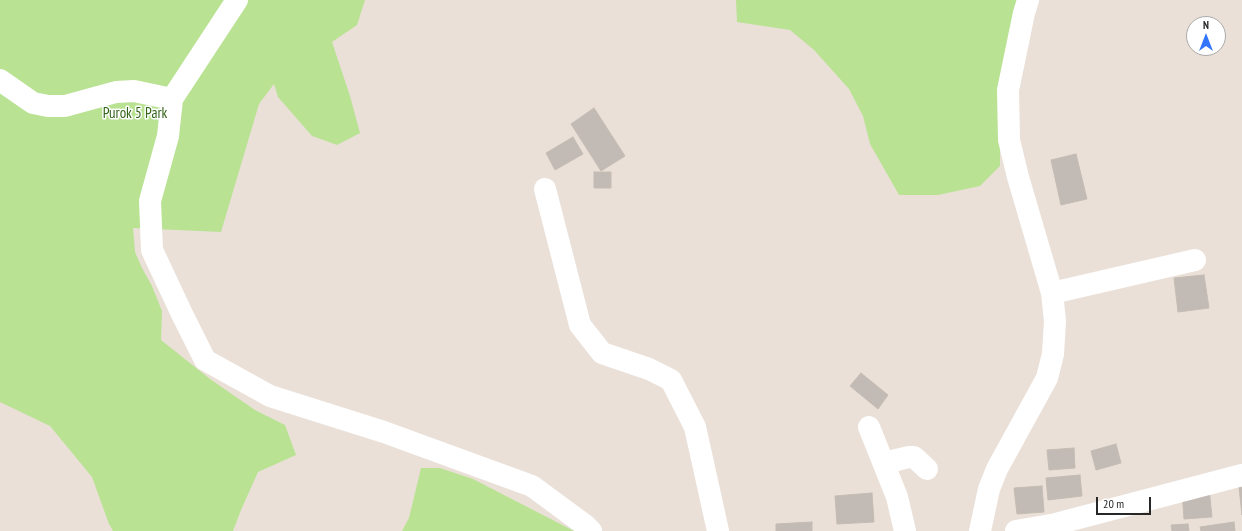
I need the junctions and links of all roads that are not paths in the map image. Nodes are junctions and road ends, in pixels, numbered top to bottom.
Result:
1 (237, 0) edge
2 (1028, 0) edge
3 (0, 80) edge
4 (172, 98) junction
5 (545, 188) dead end
6 (1195, 260) dead end
7 (1052, 292) junction
8 (869, 427) dead end
9 (884, 463) junction
10 (927, 469) dead end
11 (1242, 476) edge
12 (591, 531) edge
13 (718, 531) edge
14 (905, 531) edge
15 (980, 531) edge
16 (1016, 531) edge

1 - 4 street
2 - 7 street
3 - 4 street
4 - 12 street
5 - 13 street
6 - 7 street
7 - 15 street
8 - 9 street
9 - 10 street
9 - 14 street
11 - 16 street

